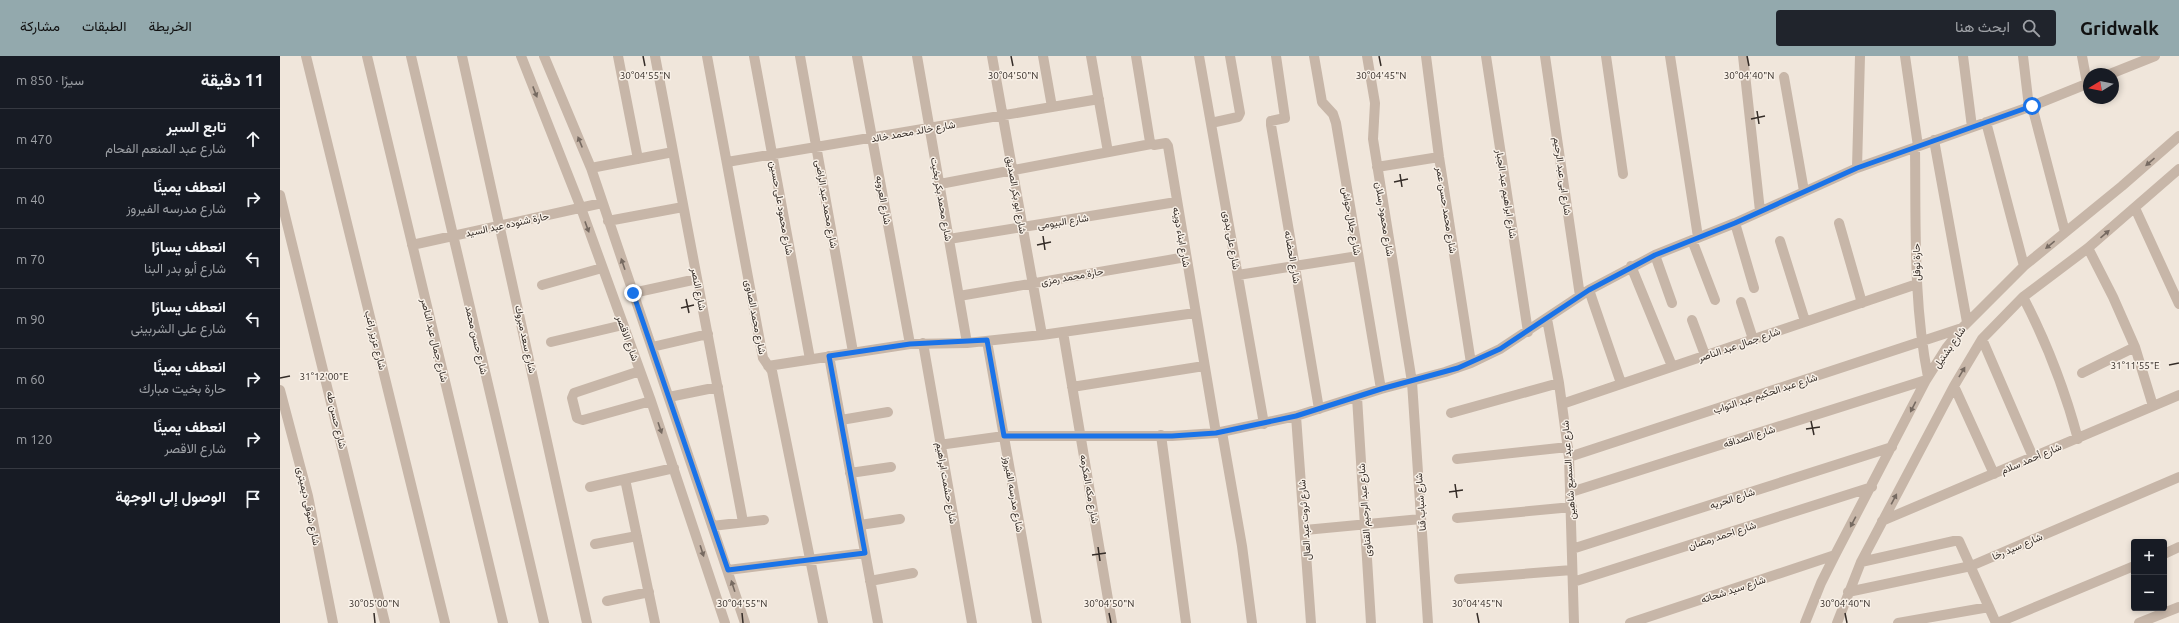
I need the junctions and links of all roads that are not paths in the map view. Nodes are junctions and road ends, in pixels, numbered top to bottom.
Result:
1 (306, 56) edge
2 (367, 56) edge
3 (411, 56) edge
4 (462, 56) edge
5 (521, 56) edge
6 (544, 56) edge
7 (618, 56) edge
8 (655, 56) edge
9 (707, 56) edge
10 (754, 56) edge
11 (800, 56) edge
12 (857, 56) edge
13 (917, 56) edge
14 (992, 56) edge
15 (1043, 56) edge
16 (1091, 56) edge
17 (1136, 56) edge
18 (1199, 56) edge
19 (1230, 56) edge
20 (1276, 56) edge
21 (1314, 56) edge
22 (1367, 56) edge
23 (1426, 56) edge
24 (1486, 56) edge
25 (1546, 56) edge
26 (1606, 56) edge
27 (1670, 56) edge
28 (1743, 56) edge
29 (1860, 56) edge
30 (1905, 56) edge
31 (1963, 56) edge
32 (2023, 56) edge
33 (2082, 56) edge
34 (2155, 56) edge
35 (2143, 58) edge
36 (2085, 68) edge
37 (2119, 70) edge
38 (1784, 78) dead end
39 (2083, 85) edge
40 (1099, 99) junction
41 (2031, 106) junction
42 (1052, 107) junction
43 (1003, 115) junction
44 (1986, 122) junction
45 (1211, 123) junction
46 (1972, 126) junction
47 (930, 128) junction
48 (2179, 136) edge
49 (872, 138) junction
50 (1934, 140) junction
51 (1151, 144) junction
52 (1916, 146) junction
53 (817, 147) junction
54 (673, 152) junction
55 (1108, 152) junction
56 (772, 155) junction
57 (1439, 157) junction
58 (638, 159) junction
59 (727, 162) junction
60 (1377, 167) junction
61 (591, 168) junction
62 (1857, 168) junction
63 (1013, 170) junction
64 (2179, 171) edge
65 (1624, 174) dead end
66 (940, 184) junction
67 (1804, 191) junction
68 (280, 195) edge
69 (1176, 202) junction
70 (602, 203) junction
71 (683, 206) junction
72 (581, 208) junction
73 (2135, 208) junction
74 (1760, 211) junction
75 (608, 221) junction
76 (1735, 223) junction
77 (1839, 223) dead end
78 (501, 226) junction
79 (1023, 227) junction
80 (2065, 232) junction
81 (453, 236) junction
82 (949, 239) junction
83 (1695, 239) junction
84 (1780, 241) dead end
85 (412, 245) junction
86 (2088, 248) junction
87 (1655, 255) junction
88 (1358, 256) junction
89 (1186, 257) junction
90 (1294, 266) junction
91 (1631, 266) junction
92 (2024, 266) junction
93 (602, 268) junction
94 (1238, 275) junction
95 (697, 279) junction
96 (1033, 283) junction
97 (1916, 284) junction
98 (542, 285) dead end
99 (1754, 288) dead end
100 (1589, 290) junction
101 (633, 293) junction
102 (959, 296) junction
103 (1580, 296) junction
104 (2023, 297) junction
105 (1715, 300) dead end
106 (1740, 302) dead end
107 (1672, 303) dead end
108 (1862, 303) junction
109 (2179, 304) edge
110 (1195, 313) junction
111 (1547, 319) junction
112 (1692, 320) dead end
113 (1806, 321) junction
114 (1964, 325) junction
115 (623, 326) junction
116 (1063, 332) junction
117 (1528, 332) junction
118 (708, 334) junction
119 (1042, 335) junction
120 (1753, 339) junction
121 (987, 340) junction
122 (1982, 340) junction
123 (551, 342) dead end
124 (1921, 342) junction
125 (923, 343) junction
126 (967, 343) junction
127 (910, 344) junction
128 (652, 347) junction
129 (2134, 347) junction
130 (853, 352) junction
131 (1705, 355) junction
132 (829, 356) junction
133 (810, 359) junction
134 (1471, 363) junction
135 (768, 366) junction
136 (1204, 366) junction
137 (1672, 366) junction
138 (640, 371) junction
139 (2082, 373) dead end
140 (1927, 379) junction
141 (1412, 382) junction
142 (1559, 382) junction
143 (1621, 383) junction
144 (1954, 386) junction
145 (718, 387) junction
146 (1072, 387) junction
147 (1381, 389) junction
148 (280, 390) edge
149 (2179, 395) edge
150 (668, 397) junction
151 (1357, 397) junction
152 (651, 402) junction
153 (1562, 404) junction
154 (2153, 406) junction
155 (1319, 409) junction
156 (888, 412) dead end
157 (1451, 413) dead end
158 (1296, 416) junction
159 (841, 420) junction
160 (1264, 424) junction
161 (1219, 433) junction
162 (1080, 434) junction
163 (1161, 435) junction
164 (1004, 436) junction
165 (2078, 439) junction
166 (940, 445) junction
167 (1892, 447) junction
168 (1568, 452) junction
169 (2033, 457) junction
170 (1457, 459) dead end
171 (891, 467) dead end
172 (674, 468) junction
173 (850, 473) junction
174 (1994, 474) junction
175 (2179, 477) edge
176 (625, 479) junction
177 (590, 487) dead end
178 (1872, 487) junction
179 (1571, 492) junction
180 (1572, 507) junction
181 (1457, 518) dead end
182 (900, 519) dead end
183 (1421, 519) junction
184 (764, 520) dead end
185 (1882, 521) junction
186 (743, 522) junction
187 (1365, 524) junction
188 (860, 525) junction
189 (712, 526) junction
190 (1304, 530) junction
191 (637, 536) junction
192 (595, 544) dead end
193 (2179, 547) edge
194 (1572, 549) junction
195 (865, 553) junction
196 (2167, 553) edge
197 (1836, 555) junction
198 (810, 559) junction
199 (1861, 562) junction
200 (1970, 566) junction
201 (2131, 567) edge
202 (728, 570) junction
203 (1572, 570) junction
204 (913, 573) dead end
205 (1459, 579) dead end
206 (870, 581) junction
207 (1573, 582) junction
208 (649, 592) junction
209 (1848, 592) junction
210 (607, 601) dead end
211 (1989, 607) junction
212 (2179, 607) edge
213 (333, 623) edge
214 (385, 623) edge
215 (445, 623) edge
216 (503, 623) edge
217 (544, 623) edge
218 (587, 623) edge
219 (655, 623) edge
220 (725, 623) edge
221 (745, 623) edge
222 (823, 623) edge
223 (878, 623) edge
224 (972, 623) edge
225 (1037, 623) edge
226 (1112, 623) edge
227 (1186, 623) edge
228 (1252, 623) edge
229 (1311, 623) edge
230 (1371, 623) edge
231 (1428, 623) edge
232 (1574, 623) edge
233 (1630, 623) edge
234 (1805, 623) edge
235 (1837, 623) edge
236 (1898, 623) edge
237 (1996, 623) edge
238 (2139, 623) edge

1 - 215 street, شارع عزيز راغب
2 - 85 street, شارع جمال عبد الناصر
3 - 81 street, شارع حسن محمد
4 - 78 street, شارع سعد مبروك
5 -> 72 street, شارع الاقصر
61 -> 6 street, شارع الاقصر
7 - 58 street
8 - 54 street, شارع النصر
9 - 59 street, شارع محمد الصاوى
10 - 56 street, شارع محمود على حسين
11 - 53 street, شارع محمد عبد الراضى
12 - 49 street, شارع العروبه
13 - 47 street, شارع محمد بكر بخيت
14 - 43 street, شارع ابو بكر الصديق
15 - 42 street
16 - 40 street
17 - 51 street
18 - 45 street, شارع على بدوى
19 - 45 street
20 - 90 street, شارع الحضانه
21 - 88 street, شارع جلال حواش
22 - 60 street, شارع محمود رسلان
23 - 57 street, شارع محمد حسن عمر
24 - 117 street, شارع ابراهيم عبد الجبار
25 - 103 street, شارع ابى عبد الرحيم
26 - 65 street
27 - 83 street
28 - 74 street
29 - 62 street
30 - 52 street, حارة نوفل
31 - 46 street
32 - 41 street
33 - 36 street
34 - 35 street
35 - 37 street
38 - 67 street
39 - 41 street
40 - 42 street, شارع خالد محمد خالد
40 - 55 street
41 - 44 street
41 - 80 street
42 - 43 street, شارع خالد محمد خالد
43 - 47 street, شارع خالد محمد خالد
43 - 63 street, شارع ابو بكر الصديق
44 - 46 street
44 - 92 street
45 - 94 street, شارع على بدوى
46 - 50 street
47 - 49 street, شارع خالد محمد خالد
47 - 66 street, شارع محمد بكر بخيت
48 -> 80 street, شارع بشتيل
49 - 53 street, شارع خالد محمد خالد
49 - 127 street, شارع العروبه
50 - 52 street
50 - 114 street
51 - 55 street
51 - 69 street, شارع ابناء دوينه
52 - 62 street
52 - 97 street, حارة نوفل
53 - 56 street, شارع خالد محمد خالد
53 - 130 street, شارع محمد عبد الراضى
54 - 58 street
54 - 71 street, شارع النصر
55 - 63 street
56 - 59 street, شارع خالد محمد خالد
56 - 133 street, شارع محمود على حسين
57 - 60 street
57 - 134 street, شارع محمد حسن عمر
58 - 61 street
59 - 135 street, شارع محمد الصاوى
60 - 141 street, شارع محمود رسلان
61 - 70 street, شارع الاقصر
62 - 67 street
63 - 66 street
63 - 79 street, شارع ابو بكر الصديق
64 - 73 street
66 - 82 street, شارع محمد بكر بخيت
67 - 74 street
68 - 214 street, شارع حسن طه
69 - 79 street, شارع البيومى
69 - 89 street, شارع ابناء دوينه
70 - 72 street, حارة شنوده عبد السيد
70 - 75 street, شارع الاقصر
71 - 75 street
71 - 95 street, شارع النصر
72 - 78 street, حارة شنوده عبد السيد
72 -> 93 street, شارع الاقصر
86 -> 73 street
73 - 109 street
74 - 76 street
101 -> 75 street, شارع الاقصر
76 - 83 street
76 - 99 street
77 - 108 street
78 - 81 street, حارة شنوده عبد السيد
78 - 218 street, شارع سعد مبروك
79 - 82 street, شارع البيومى
79 - 96 street, شارع ابو بكر الصديق
80 -> 92 street, شارع بشتيل
81 - 85 street, حارة شنوده عبد السيد
81 - 217 street, شارع حسن محمد
82 - 102 street, شارع محمد بكر بخيت
83 - 87 street
83 - 105 street
84 - 113 street
85 - 216 street, شارع جمال عبد الناصر
86 - 104 street
86 - 129 street
87 - 91 street
87 - 107 street
88 - 90 street
88 - 147 street, شارع جلال حواش
89 - 96 street, حارة محمد رمزى
89 - 110 street, شارع ابناء دوينه
90 - 94 street
90 - 155 street, شارع الحضانه
91 - 100 street
91 - 137 street
92 - 114 street, شارع بشتيل
93 - 98 street
93 - 115 street, شارع الاقصر
94 - 160 street, شارع على بدوى
95 - 101 street
95 - 118 street, شارع النصر
96 - 102 street, حارة محمد رمزى
96 - 119 street, شارع ابو بكر الصديق
97 - 108 street, شارع جمال عبد الناصر
97 - 124 street, حارة نوفل
100 - 103 street
100 - 143 street
101 - 128 street, شارع الاقصر
102 - 126 street, شارع محمد بكر بخيت
103 - 111 street
104 - 122 street
104 - 165 street
106 - 120 street
108 - 113 street, شارع جمال عبد الناصر
110 - 116 street
110 - 136 street, شارع ابناء دوينه
111 - 117 street
111 - 142 street, شارع عبد السميع شاهين
112 - 131 street
113 - 120 street, شارع جمال عبد الناصر
114 - 124 street, شارع عبد الحكيم عبد التواب
114 - 140 street, شارع بشتيل
115 - 123 street
115 - 138 street, شارع الاقصر
116 - 119 street
116 - 146 street, شارع مكه المكرمه
117 - 134 street
118 - 128 street
118 - 145 street, شارع النصر
119 - 121 street
120 - 131 street, شارع جمال عبد الناصر
121 - 126 street
121 - 164 street, شارع مدرسه الفيروز
144 -> 122 street
122 - 169 street
124 - 140 street, حارة نوفل
124 - 168 street, شارع عبد الحكيم عبد التواب
125 - 126 street
125 - 127 street
125 - 166 street, شارع حشمت ابراهيم
127 - 130 street
128 - 150 street, شارع الاقصر
129 - 139 street
129 - 154 street
130 - 132 street
131 - 137 street, شارع جمال عبد الناصر
132 - 133 street
132 - 159 street
133 - 135 street
134 - 141 street
135 - 198 street, شارع محمد الصاوى
136 - 146 street
136 - 161 street, شارع ابناء دوينه
137 - 143 street, شارع جمال عبد الناصر
138 - 152 street, شارع الاقصر
138 - 152 street
140 -> 167 street, شارع بشتيل
140 - 179 street, شارع الصداقه
141 - 147 street
141 - 183 street, شارع شباب قنا
142 - 153 street, شارع عبد السميع شاهين
142 - 157 street
143 - 153 street, شارع جمال عبد الناصر
144 - 174 street
185 -> 144 street
145 - 150 street
145 - 186 street, شارع النصر
146 - 162 street, شارع مكه المكرمه
147 - 151 street
148 - 213 street, شارع شوقى ديميترى
149 - 154 street, شارع أحمد سلام
150 - 189 street, شارع الاقصر
151 - 155 street
151 - 187 street, شارع عبد الرحيم القناوى
152 -> 172 street, شارع الاقصر
153 - 168 street, شارع عبد السميع شاهين
154 - 165 street, شارع أحمد سلام
155 - 158 street
156 - 159 street
158 - 160 street
158 - 190 street, شارع ثروت عبد العال
159 - 173 street
160 - 161 street
161 - 163 street
161 - 228 street, شارع ابناء دوينه
162 - 163 street
162 - 164 street
162 - 226 street, شارع مكه المكرمه
163 - 227 street
164 - 166 street
164 - 225 street, شارع مدرسه الفيروز
165 - 169 street, شارع أحمد سلام
166 - 224 street, شارع حشمت ابراهيم
167 - 178 street, شارع بشتيل
167 - 194 street, شارع الحريه
168 - 170 street, شارع عبد الحكيم عبد التواب
168 - 179 street, شارع عبد السميع شاهين
169 - 174 street, شارع أحمد سلام
171 - 173 street
172 - 176 street
172 -> 220 street, شارع الاقصر
173 - 188 street
174 - 185 street, شارع أحمد سلام
175 - 200 street, شارع سيد رخا
176 - 177 street
176 - 191 street
178 -> 197 street, شارع بشتيل
178 - 207 street, شارع احمد رمضان
179 - 180 street, شارع عبد السميع شاهين
180 - 181 street
180 - 194 street, شارع عبد السميع شاهين
182 - 188 street
183 - 187 street
183 - 231 street, شارع شباب قنا
184 - 186 street
185 - 199 street
186 - 189 street
187 - 190 street
187 - 230 street, شارع عبد الرحيم القناوى
188 - 195 street
189 - 202 street, شارع الاقصر
190 - 229 street, شارع ثروت عبد العال
191 - 192 street
191 - 208 street
193 - 196 street
194 - 203 street, شارع عبد السميع شاهين
195 - 198 street
195 - 206 street
197 - 233 street, شارع سيد شحاته
197 - 234 street, شارع بشتيل
198 - 202 street
198 - 222 street, شارع محمد الصاوى
199 - 200 street
199 - 209 street
200 - 209 street, شارع سيد رخا
200 - 211 street
201 - 237 street
221 -> 202 street, شارع الاقصر
203 - 205 street
203 - 207 street, شارع عبد السميع شاهين
204 - 206 street
206 - 223 street
207 - 232 street, شارع عبد السميع شاهين
208 - 210 street
208 - 219 street
209 - 235 street
211 - 236 street
211 - 237 street
212 - 238 street

